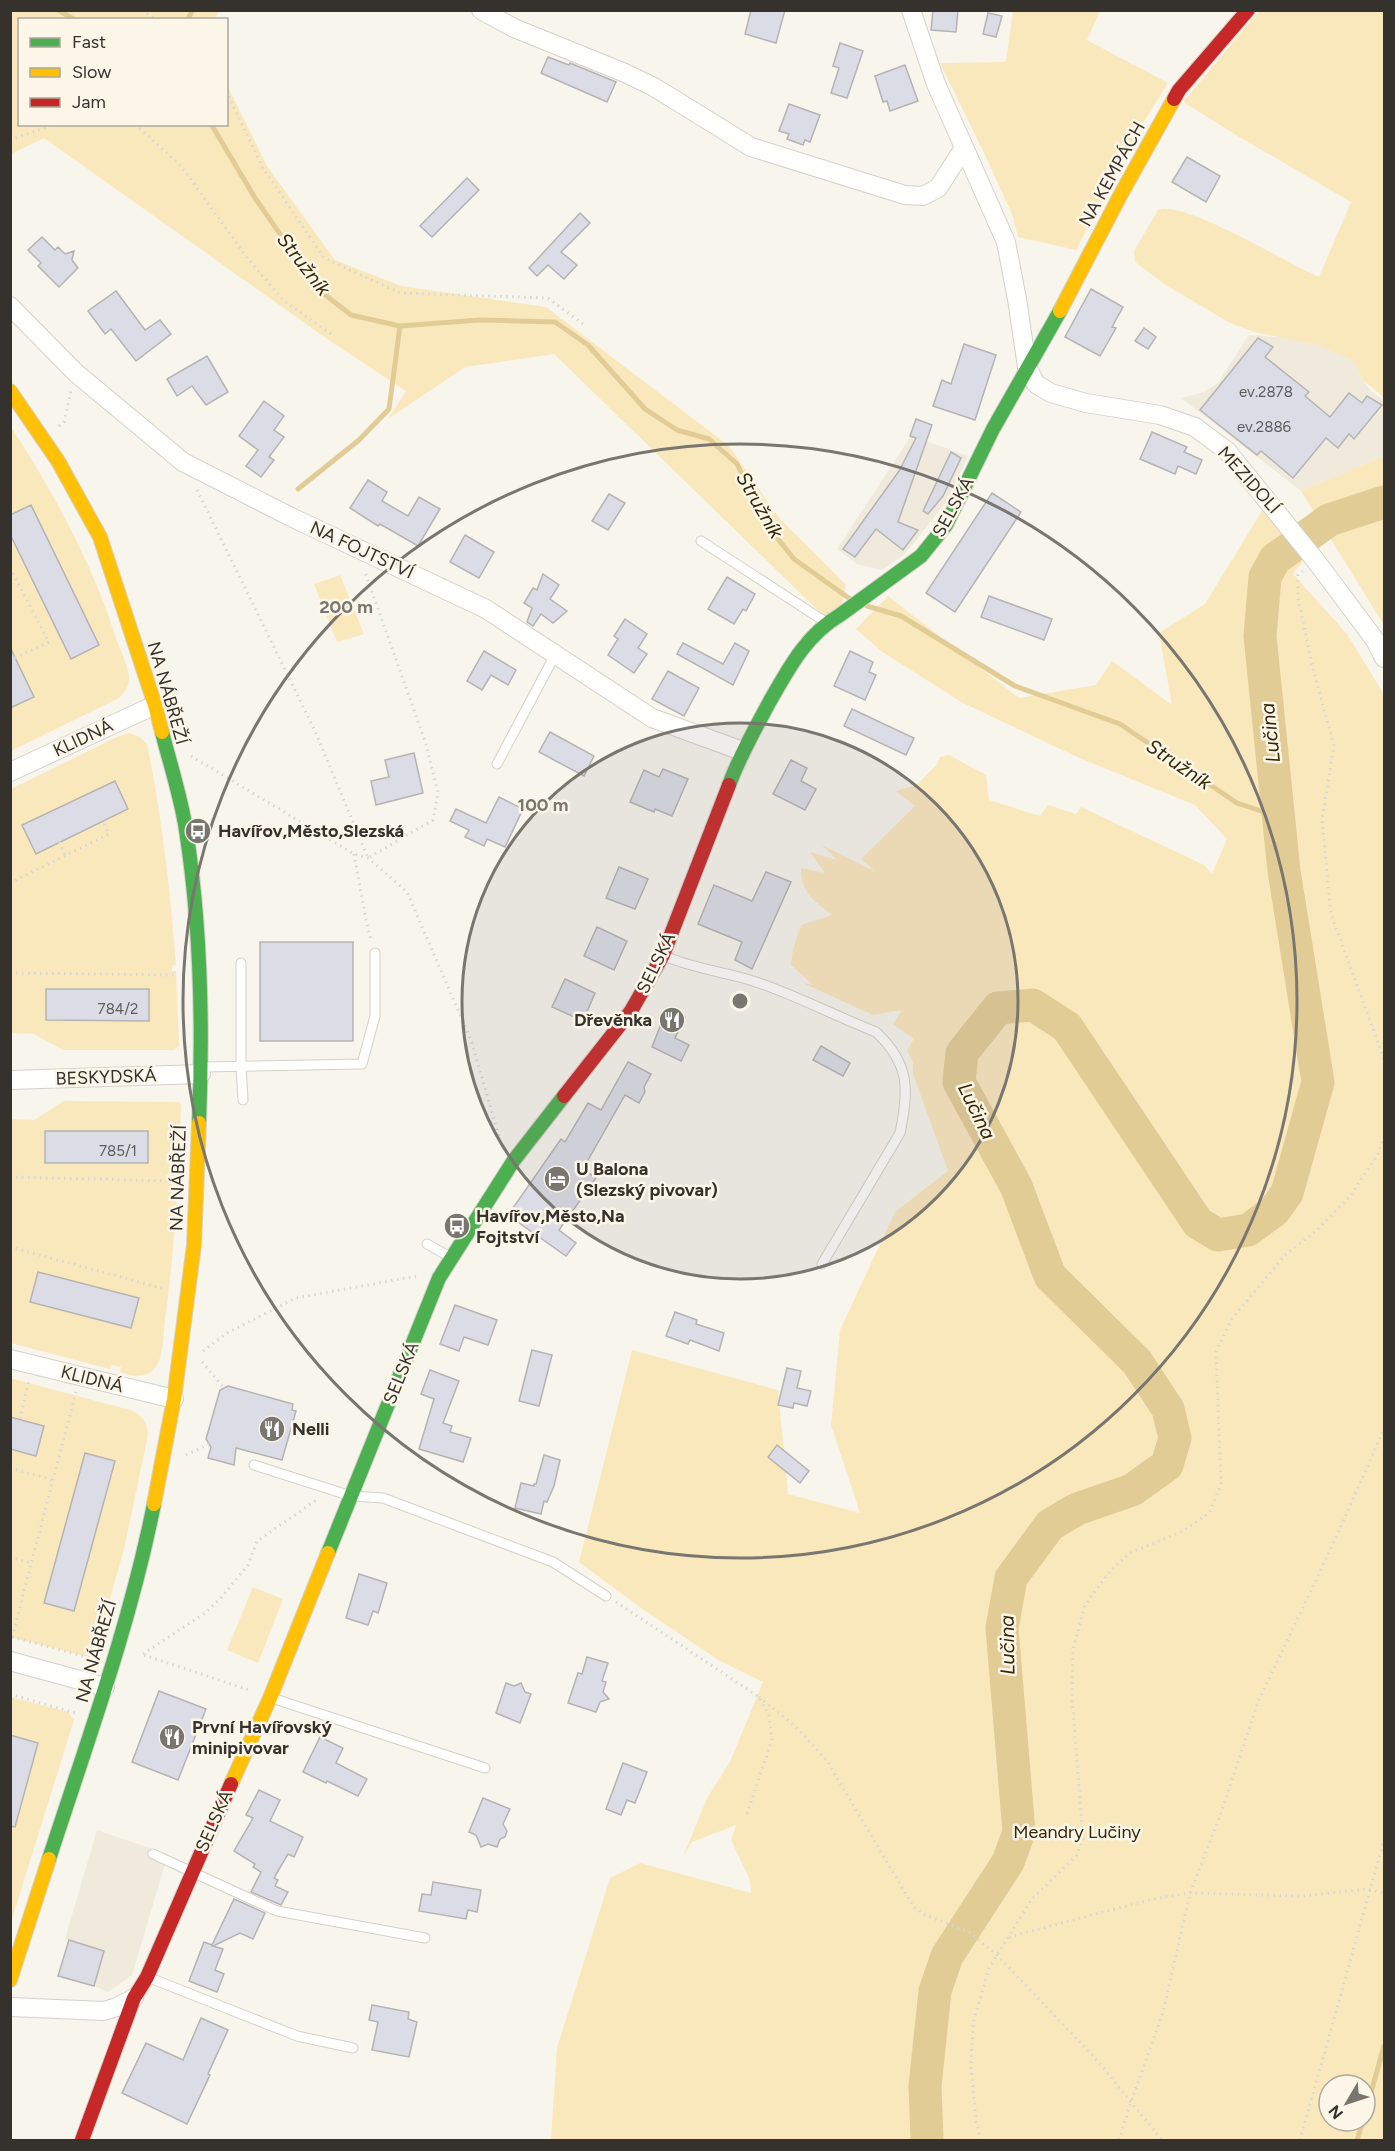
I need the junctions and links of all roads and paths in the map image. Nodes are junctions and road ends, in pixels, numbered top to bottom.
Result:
1 (481, 10) edge
2 (911, 10) edge
3 (1248, 10) edge
4 (228, 95) edge
5 (49, 126) edge
6 (137, 126) edge
7 (10, 140) edge
8 (964, 148) junction
9 (10, 306) edge
10 (583, 324) dead end
11 (331, 334) dead end
12 (1027, 367) junction
13 (76, 373) junction
14 (12, 397) edge
15 (43, 437) junction
16 (183, 462) junction
17 (701, 541) dead end
18 (357, 548) junction
19 (1316, 561) junction
20 (10, 568) edge
21 (826, 623) junction
22 (555, 655) junction
23 (1384, 658) edge
24 (10, 660) edge
25 (155, 705) junction
26 (163, 739) junction
27 (742, 750) junction
28 (497, 764) dead end
29 (10, 772) edge
30 (102, 821) dead end
31 (59, 842) dead end
32 (354, 854) junction
33 (65, 855) junction
34 (368, 858) junction
35 (10, 883) edge
36 (375, 953) joint
37 (663, 955) junction
38 (241, 963) dead end
39 (10, 973) edge
40 (184, 975) dead end
41 (1384, 1059) edge
42 (241, 1066) junction
43 (201, 1070) junction
44 (10, 1080) edge
45 (243, 1100) dead end
46 (1384, 1137) edge
47 (513, 1160) junction
48 (10, 1177) edge
49 (181, 1182) dead end
50 (427, 1244) dead end
51 (10, 1247) edge
52 (451, 1257) junction
53 (822, 1264) dead end
54 (419, 1276) dead end
55 (173, 1292) dead end
56 (10, 1359) edge
57 (30, 1378) dead end
58 (224, 1388) dead end
59 (76, 1390) dead end
60 (174, 1399) junction
61 (20, 1419) dead end
62 (1384, 1429) edge
63 (209, 1444) dead end
64 (178, 1459) dead end
65 (254, 1465) dead end
66 (10, 1468) edge
67 (53, 1480) junction
68 (347, 1495) junction
69 (10, 1557) edge
70 (31, 1563) junction
71 (606, 1596) joint
72 (11, 1637) edge
73 (134, 1651) dead end
74 (143, 1654) junction
75 (98, 1660) dead end
76 (10, 1661) edge
77 (105, 1687) junction
78 (10, 1694) edge
79 (265, 1695) junction
80 (759, 1697) junction
81 (82, 1715) dead end
82 (485, 1768) dead end
83 (747, 1814) dead end
84 (1384, 1840) edge
85 (153, 1854) dead end
86 (192, 1871) junction
87 (1371, 1890) junction
88 (1190, 1893) junction
89 (1384, 1893) edge
90 (1008, 1937) junction
91 (425, 1938) dead end
92 (996, 1954) junction
93 (147, 1977) junction
94 (10, 1980) edge
95 (134, 1998) junction
96 (10, 2007) edge
97 (353, 2048) dead end
98 (1131, 2102) junction
99 (82, 2140) edge
100 (981, 2140) edge
101 (1119, 2140) edge
102 (1162, 2140) edge
103 (1300, 2140) edge

1 - 8 street
2 - 8 street
3 - 12 street, NA KEMPÁCH
4 - 10 path
5 - 7 path
6 - 11 path
8 - 12 street
9 - 13 street, NA FOJTSTVÍ
12 - 19 street, MEZIDOLÍ
12 - 21 street, SELSKÁ
13 - 15 path
13 - 16 street, NA FOJTSTVÍ
14 - 15 street, NA NÁBŘEŽÍ
15 - 25 street, NA NÁBŘEŽÍ
16 - 18 street, NA FOJTSTVÍ
16 - 34 path
17 - 21 lane
18 - 22 street, NA FOJTSTVÍ
18 - 34 path
19 - 23 street, MEZIDOLÍ
19 - 41 path
20 - 24 path
21 - 27 street, SELSKÁ
22 - 27 street, NA FOJTSTVÍ
22 - 28 lane
25 - 26 street, NA NÁBŘEŽÍ
25 - 29 street, KLIDNÁ
26 - 32 path
26 - 43 street, NA NÁBŘEŽÍ
27 - 37 street, SELSKÁ
30 - 33 path
31 - 33 path
32 - 34 path
32 - 36 path
33 - 35 path
34 - 47 path
36 - 42 lane
37 - 47 street, SELSKÁ
37 - 53 lane
38 - 42 lane
39 - 40 path
42 - 43 lane
42 - 45 lane
43 - 44 street, BESKYDSKÁ
43 - 60 street, NA NÁBŘEŽÍ
46 - 90 path
47 - 52 street, SELSKÁ
48 - 49 path
50 - 52 lane
51 - 55 path
52 - 68 street, SELSKÁ
54 - 58 path
56 - 60 street, KLIDNÁ
57 - 61 path
59 - 67 path
60 - 77 street, NA NÁBŘEŽÍ
62 - 88 path
63 - 64 path
65 - 68 lane
66 - 67 path
67 - 70 path
68 - 71 lane
68 - 74 path
68 - 79 street, SELSKÁ
69 - 70 path
70 - 72 path
71 - 80 path
72 - 75 path
73 - 74 path
74 - 79 path
76 - 77 street
77 - 94 street, NA NÁBŘEŽÍ
78 - 81 path
79 - 82 lane
79 - 86 street, SELSKÁ
80 - 83 path
80 - 92 path
84 - 87 path
85 - 86 lane
86 - 91 lane
86 - 93 street, SELSKÁ
87 - 88 path
87 - 89 path
87 - 103 path
88 - 90 path
88 - 98 path
90 - 92 path
92 - 98 path
92 - 100 path
93 - 95 street, SELSKÁ
93 - 97 lane
95 - 96 street
95 - 99 street, SELSKÁ
98 - 101 path
98 - 102 path

